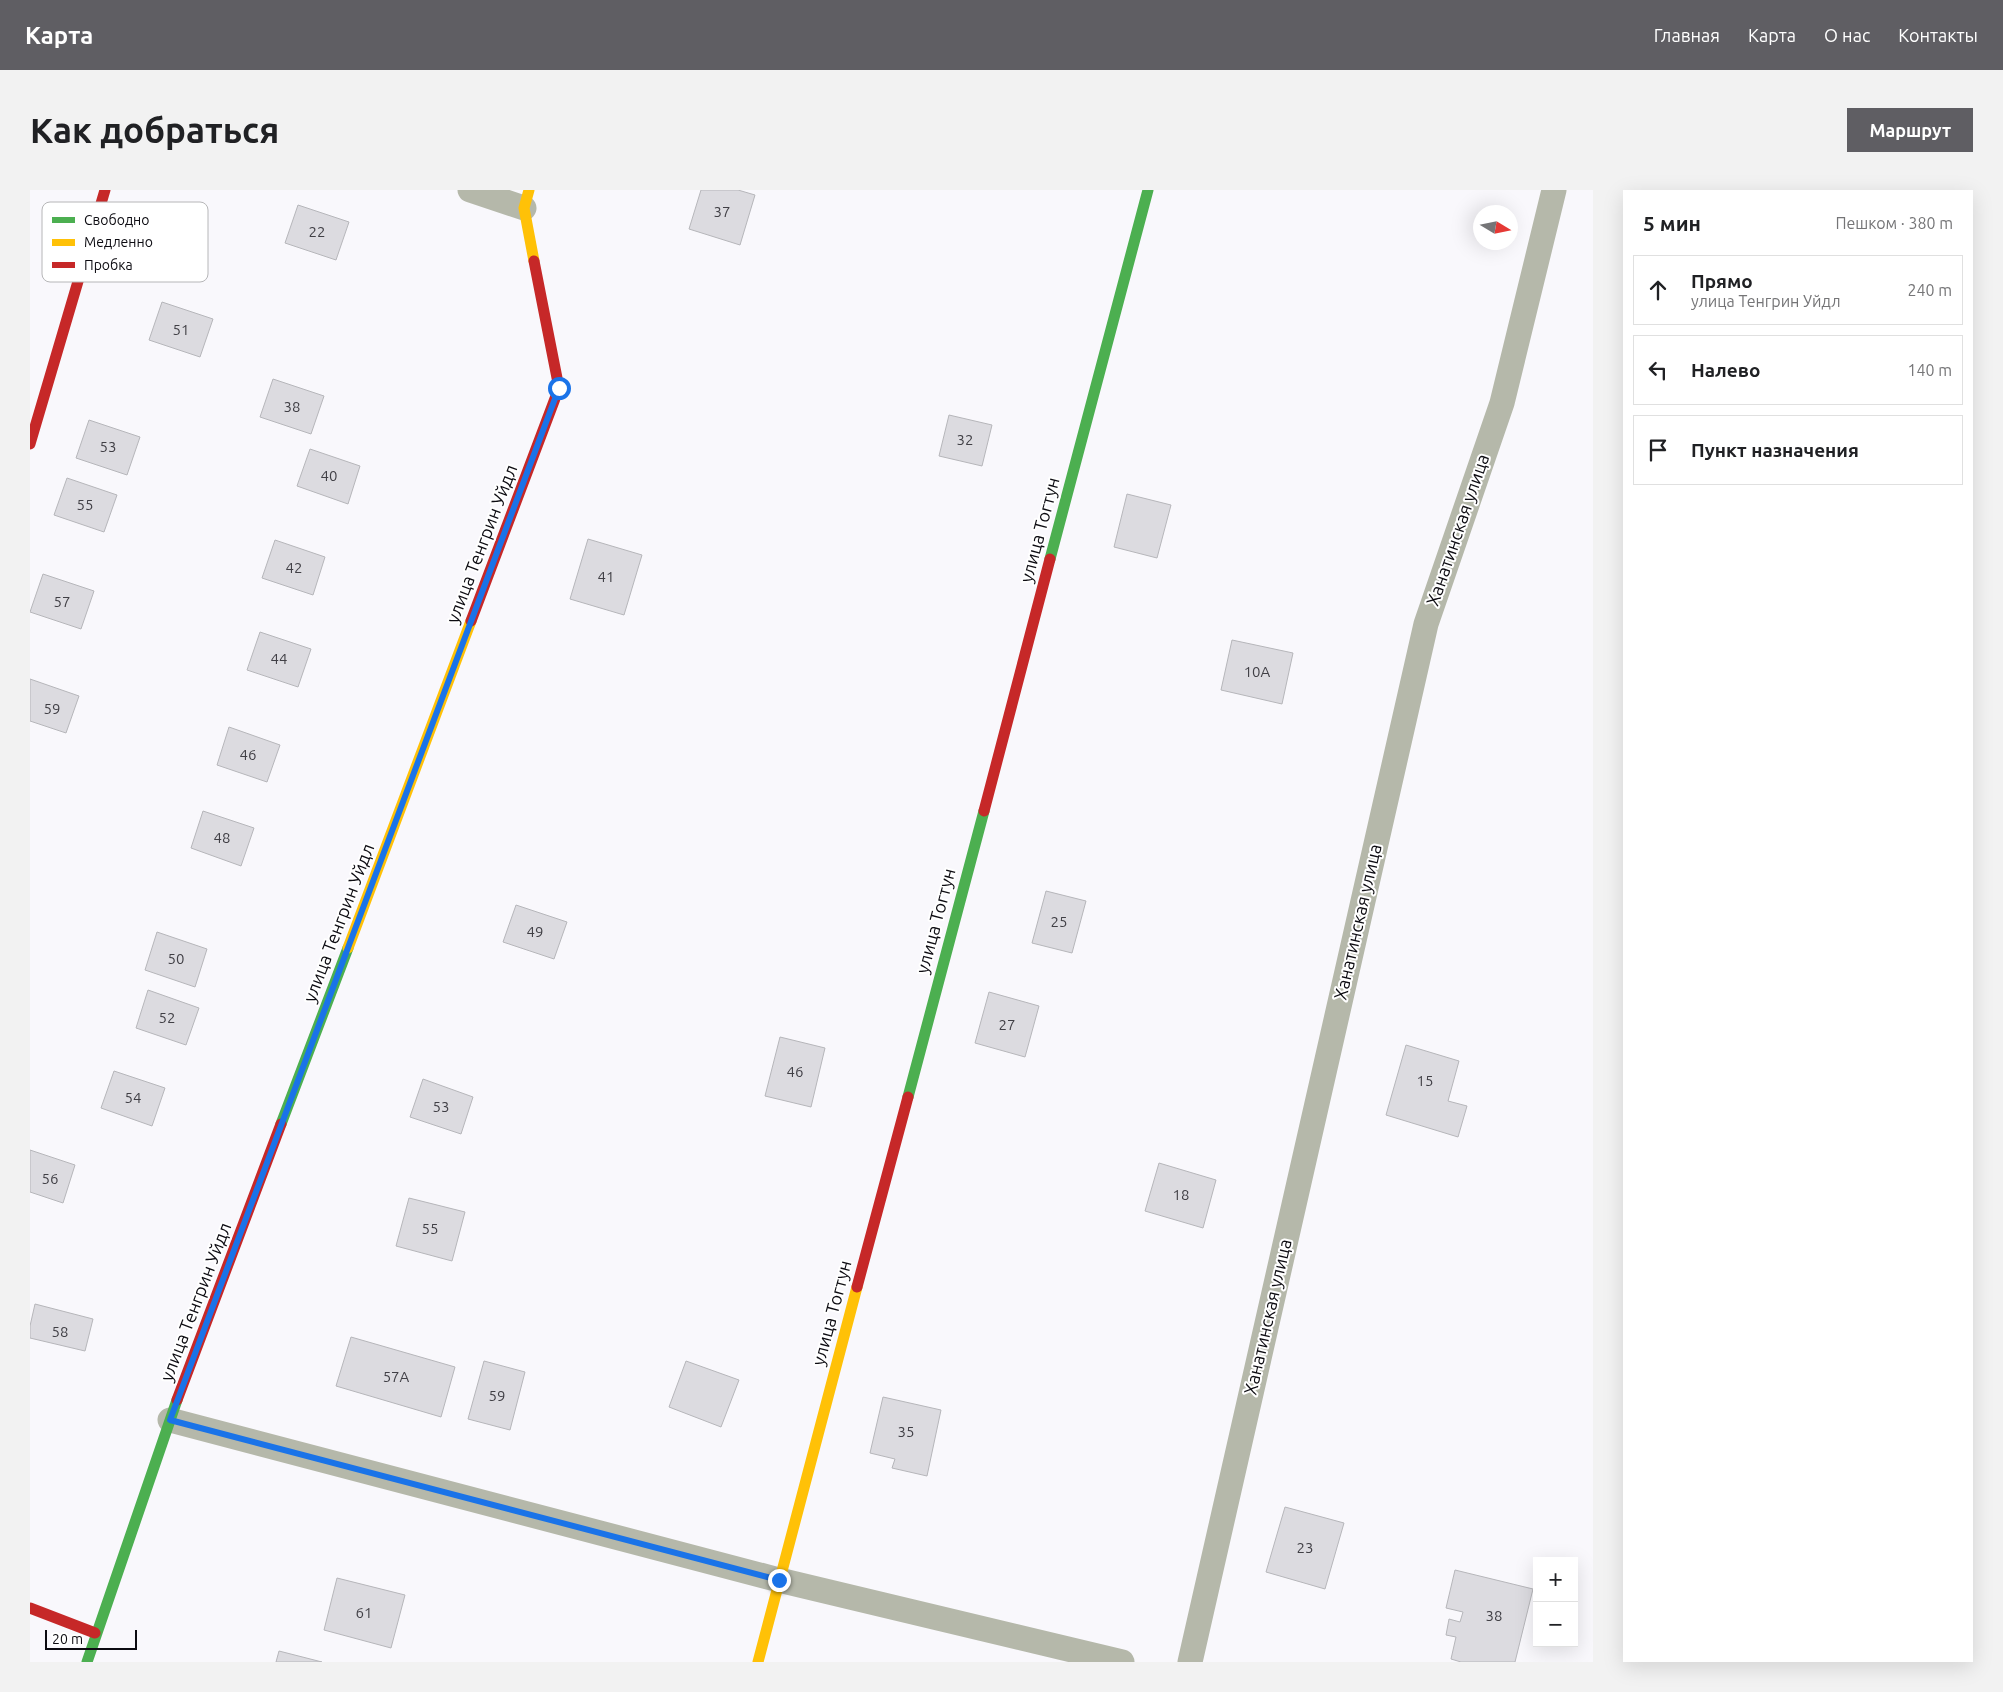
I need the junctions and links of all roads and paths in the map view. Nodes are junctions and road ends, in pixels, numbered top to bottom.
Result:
1 (105, 190) edge
2 (470, 190) edge
3 (1148, 190) edge
4 (1554, 190) edge
5 (527, 199) edge
6 (101, 202) edge
7 (78, 282) edge
8 (30, 444) edge
9 (170, 1420) junction
10 (779, 1580) junction
11 (30, 1608) edge
12 (95, 1633) junction
13 (87, 1662) edge
14 (758, 1662) edge
15 (1122, 1662) edge
16 (1190, 1662) edge

1 - 6 street
2 - 5 street
3 - 10 street, улица Тогтун
4 - 16 street, Ханатинская улица
5 - 9 street, улица Тенгрин Уйдл
7 - 8 street
9 - 10 street
9 - 12 street, улица Тенгрин Уйдл
10 - 14 street, улица Тогтун
10 - 15 street
11 - 12 street
12 - 13 street, улица Тенгрин Уйдл

